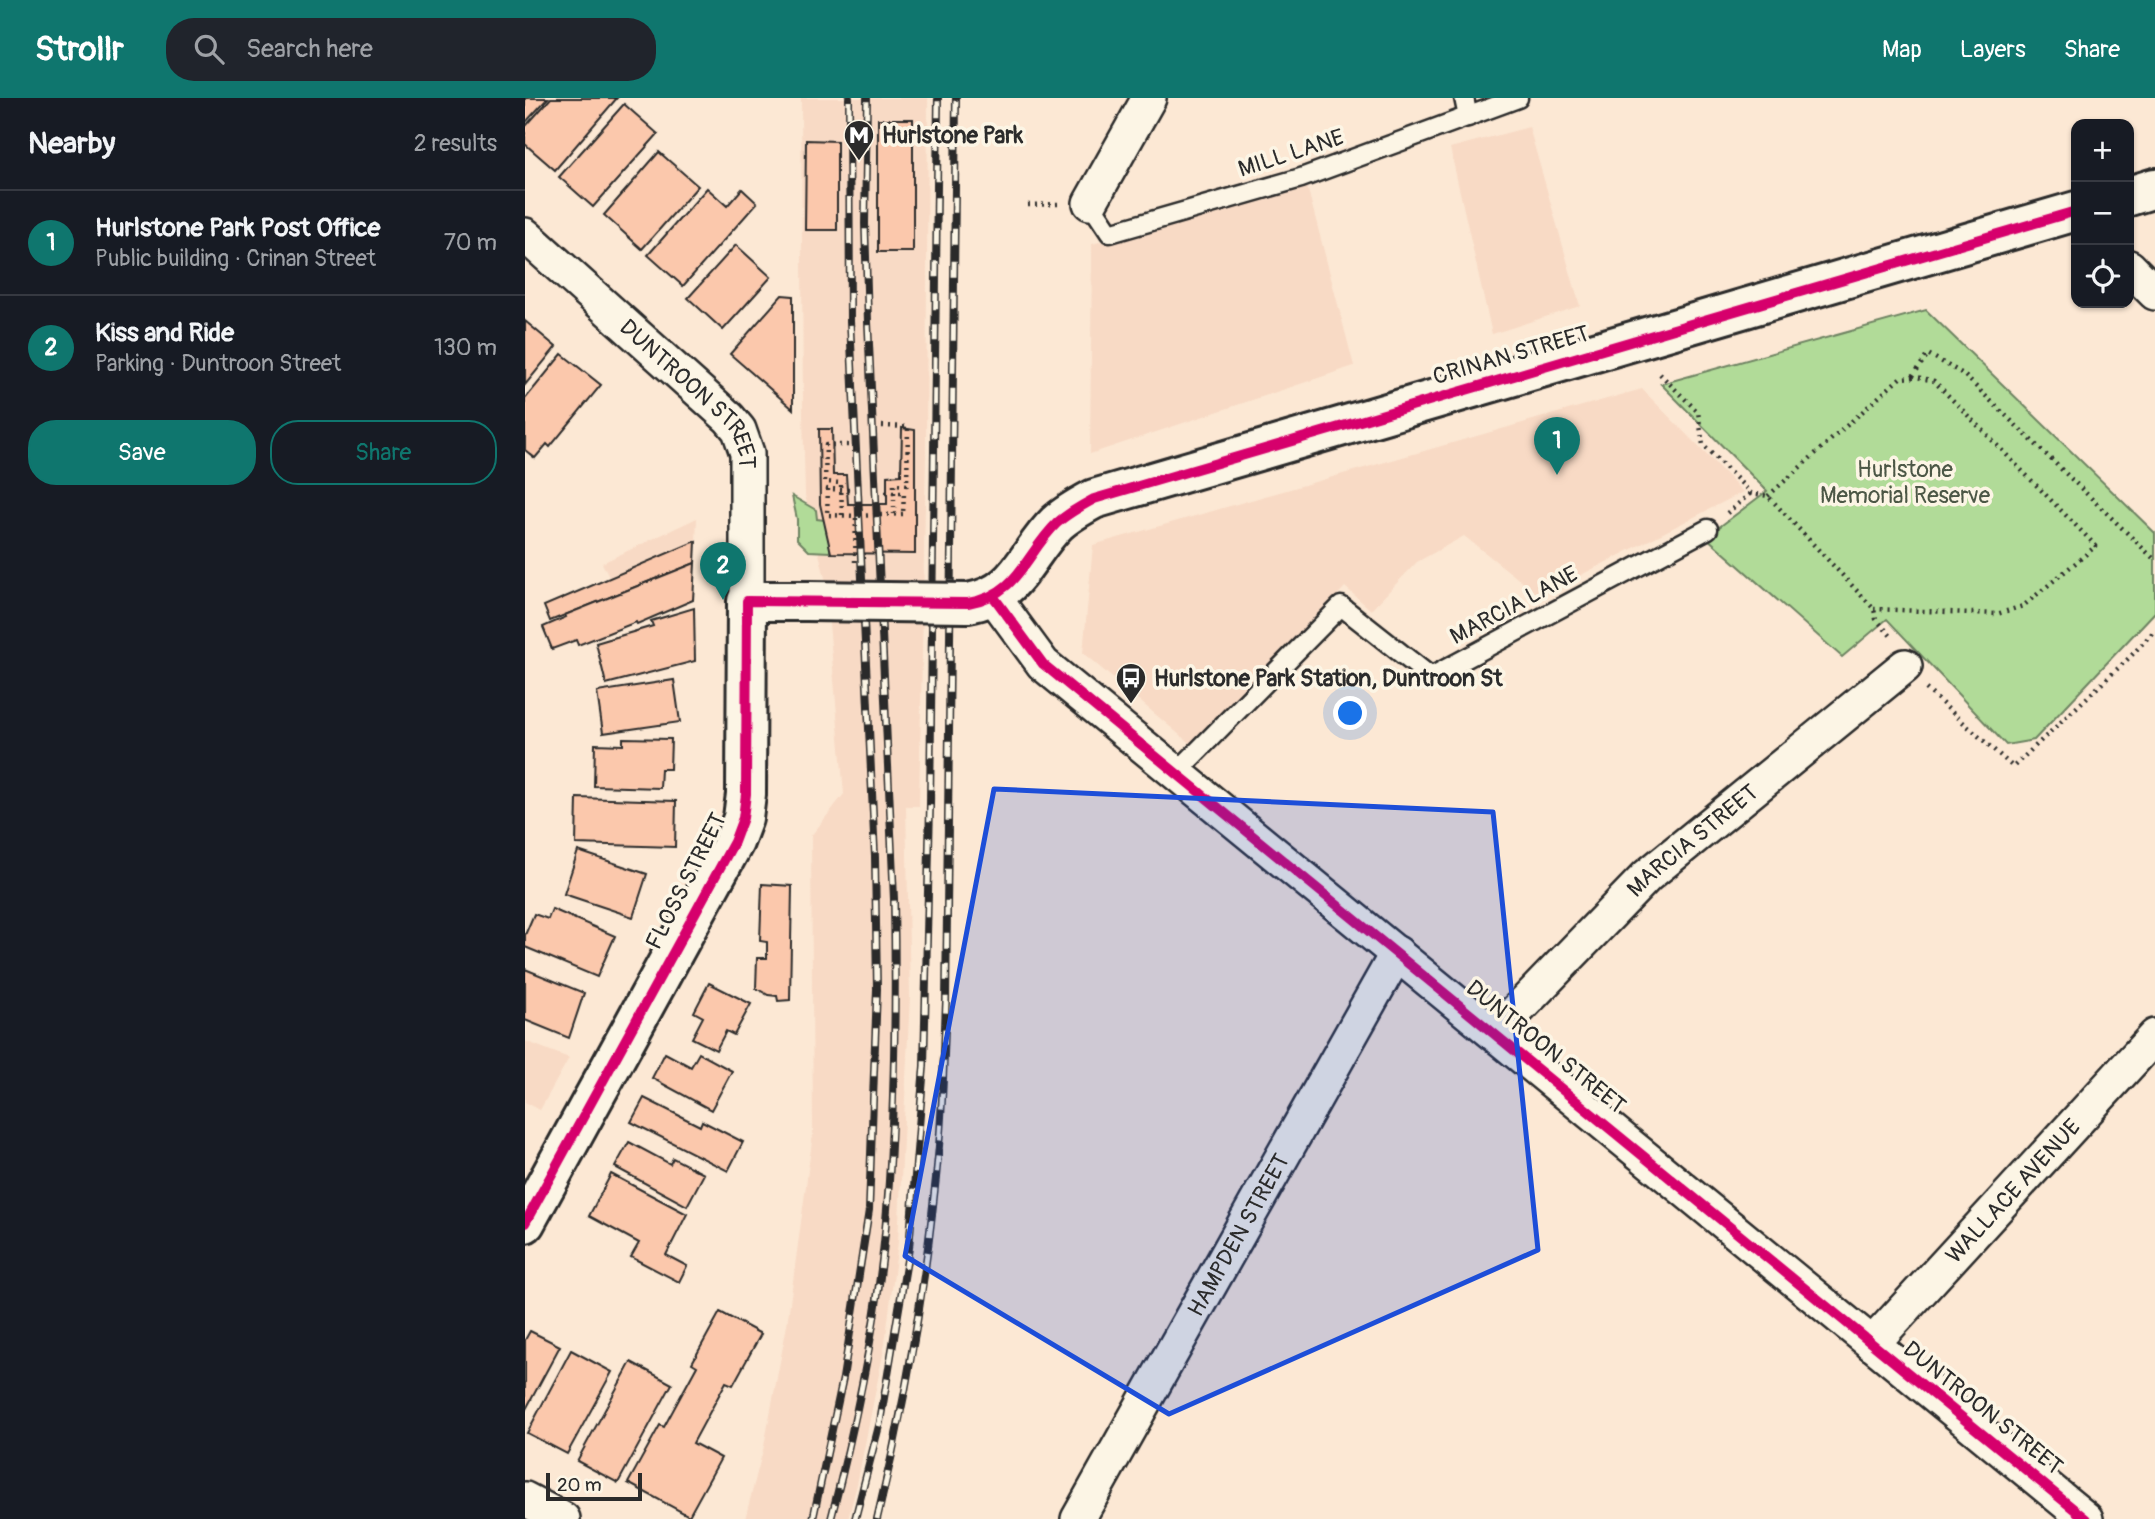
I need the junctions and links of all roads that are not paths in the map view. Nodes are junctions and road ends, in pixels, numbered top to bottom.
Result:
1 (1149, 98) edge
2 (1465, 98) edge
3 (1518, 98) edge
4 (1468, 117) junction
5 (2155, 188) edge
6 (2134, 194) edge
7 (1090, 203) joint
8 (2071, 213) edge
9 (525, 234) edge
10 (2134, 272) edge
11 (2155, 293) edge
12 (1707, 529) road end
13 (980, 600) junction
14 (747, 601) junction
15 (1908, 661) road end
16 (1175, 774) junction
17 (1397, 953) junction
18 (1495, 1033) junction
19 (2155, 1036) edge
20 (525, 1223) edge
21 (1872, 1345) junction
22 (525, 1499) edge
23 (563, 1519) edge
24 (1078, 1519) edge
25 (2086, 1519) edge

1 - 7 street
2 - 4 lane
3 - 4 lane, MILL LANE
4 - 7 lane, MILL LANE
5 - 6 street
8 - 13 street, CRINAN STREET
9 - 14 street, DUNTROON STREET
10 - 11 street
12 - 16 lane, MARCIA LANE
13 - 14 street, bridge
13 - 16 street, DUNTROON STREET
14 - 20 street, FLOSS STREET
15 - 18 street, MARCIA STREET
16 - 17 street, DUNTROON STREET
17 - 18 street, DUNTROON STREET
17 - 24 street, HAMPDEN STREET
18 - 21 street, DUNTROON STREET
19 - 21 street, WALLACE AVENUE
21 - 25 street, DUNTROON STREET
22 - 23 street

